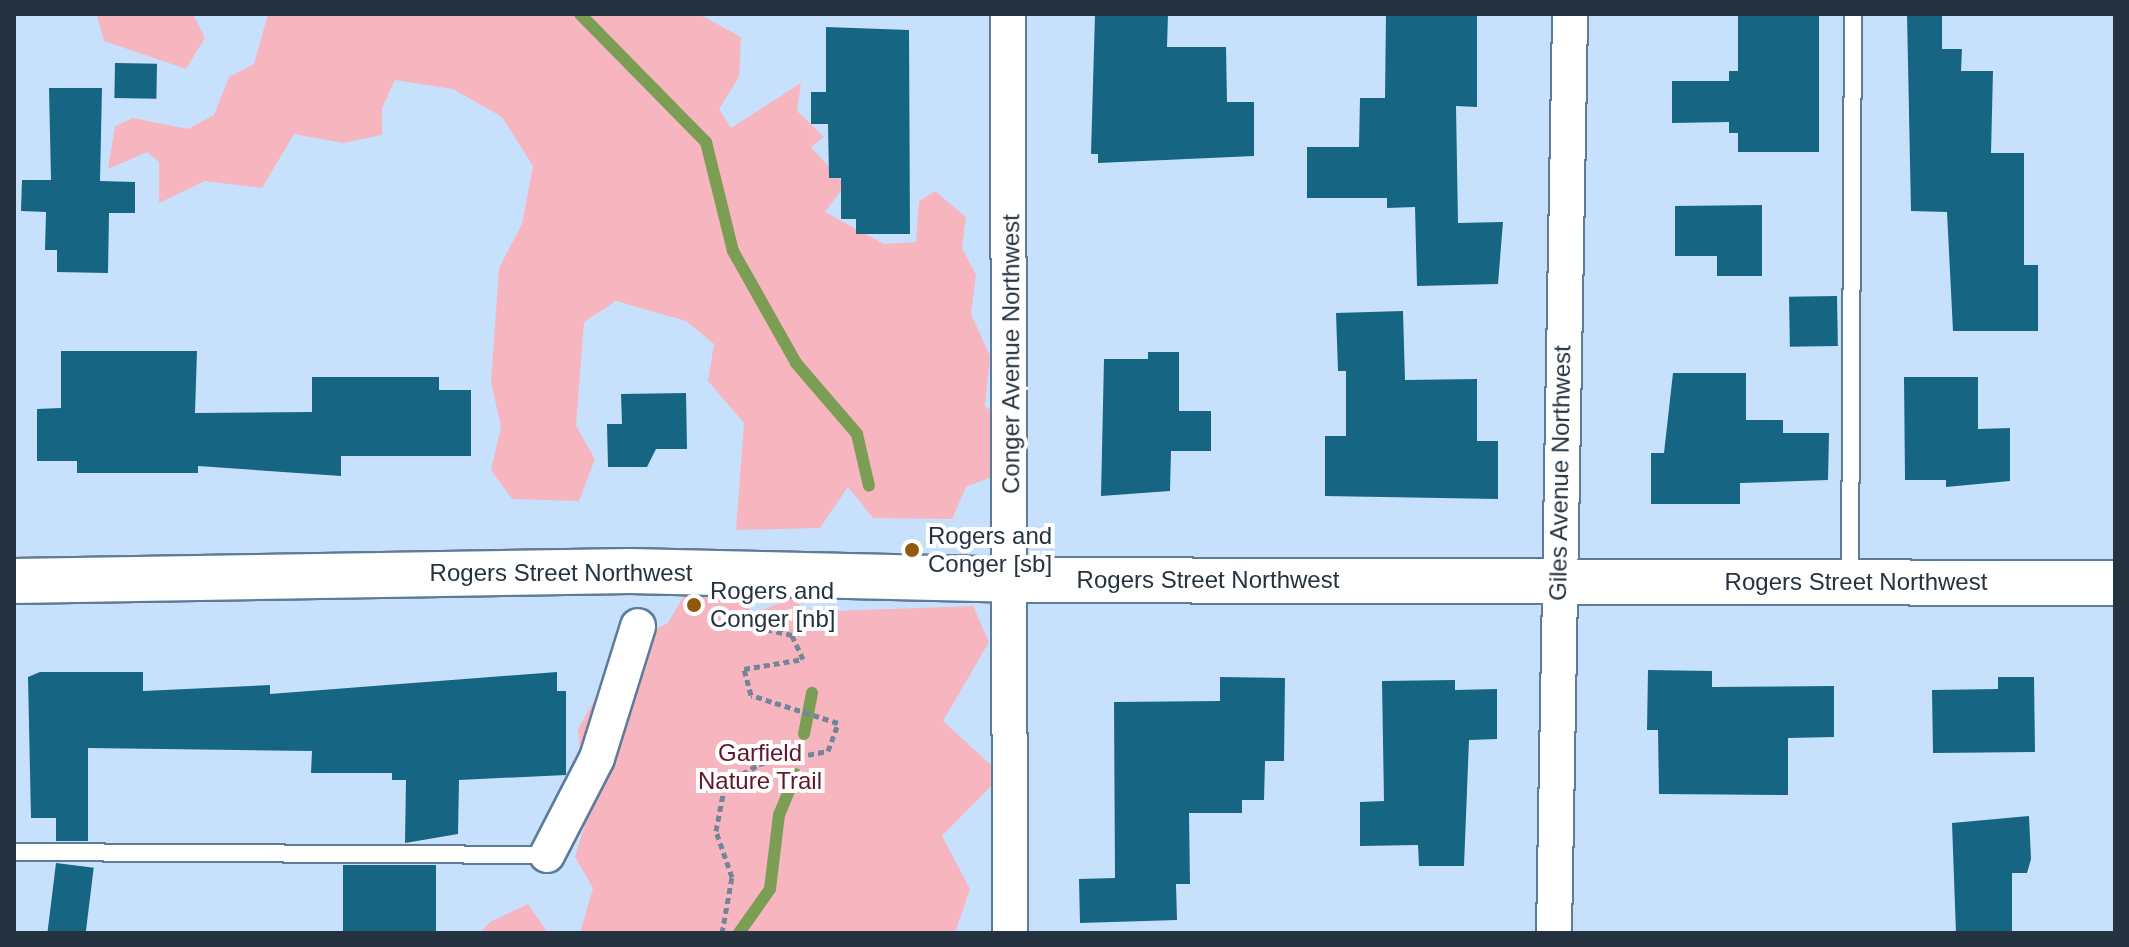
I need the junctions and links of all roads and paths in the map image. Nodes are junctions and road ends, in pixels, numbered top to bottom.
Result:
1 (1008, 14) edge
2 (1570, 14) edge
3 (1853, 14) edge
4 (1012, 580) junction
5 (1557, 580) junction
6 (14, 581) edge
7 (1850, 583) junction
8 (2115, 583) edge
9 (638, 626) dead end
10 (765, 629) dead end
11 (14, 852) edge
12 (547, 855) joint
13 (722, 933) edge
14 (1010, 933) edge
15 (1554, 933) edge

1 - 4 street, Conger Avenue Northwest
2 - 5 street, Giles Avenue Northwest
3 - 7 lane
4 - 5 street, Rogers Street Northwest
4 - 6 street, Rogers Street Northwest
4 - 14 street, Conger Avenue Northwest
5 - 7 street, Rogers Street Northwest
5 - 15 street, Giles Avenue Northwest
7 - 8 street, Rogers Street Northwest
9 - 12 street
10 - 13 path
11 - 12 lane

